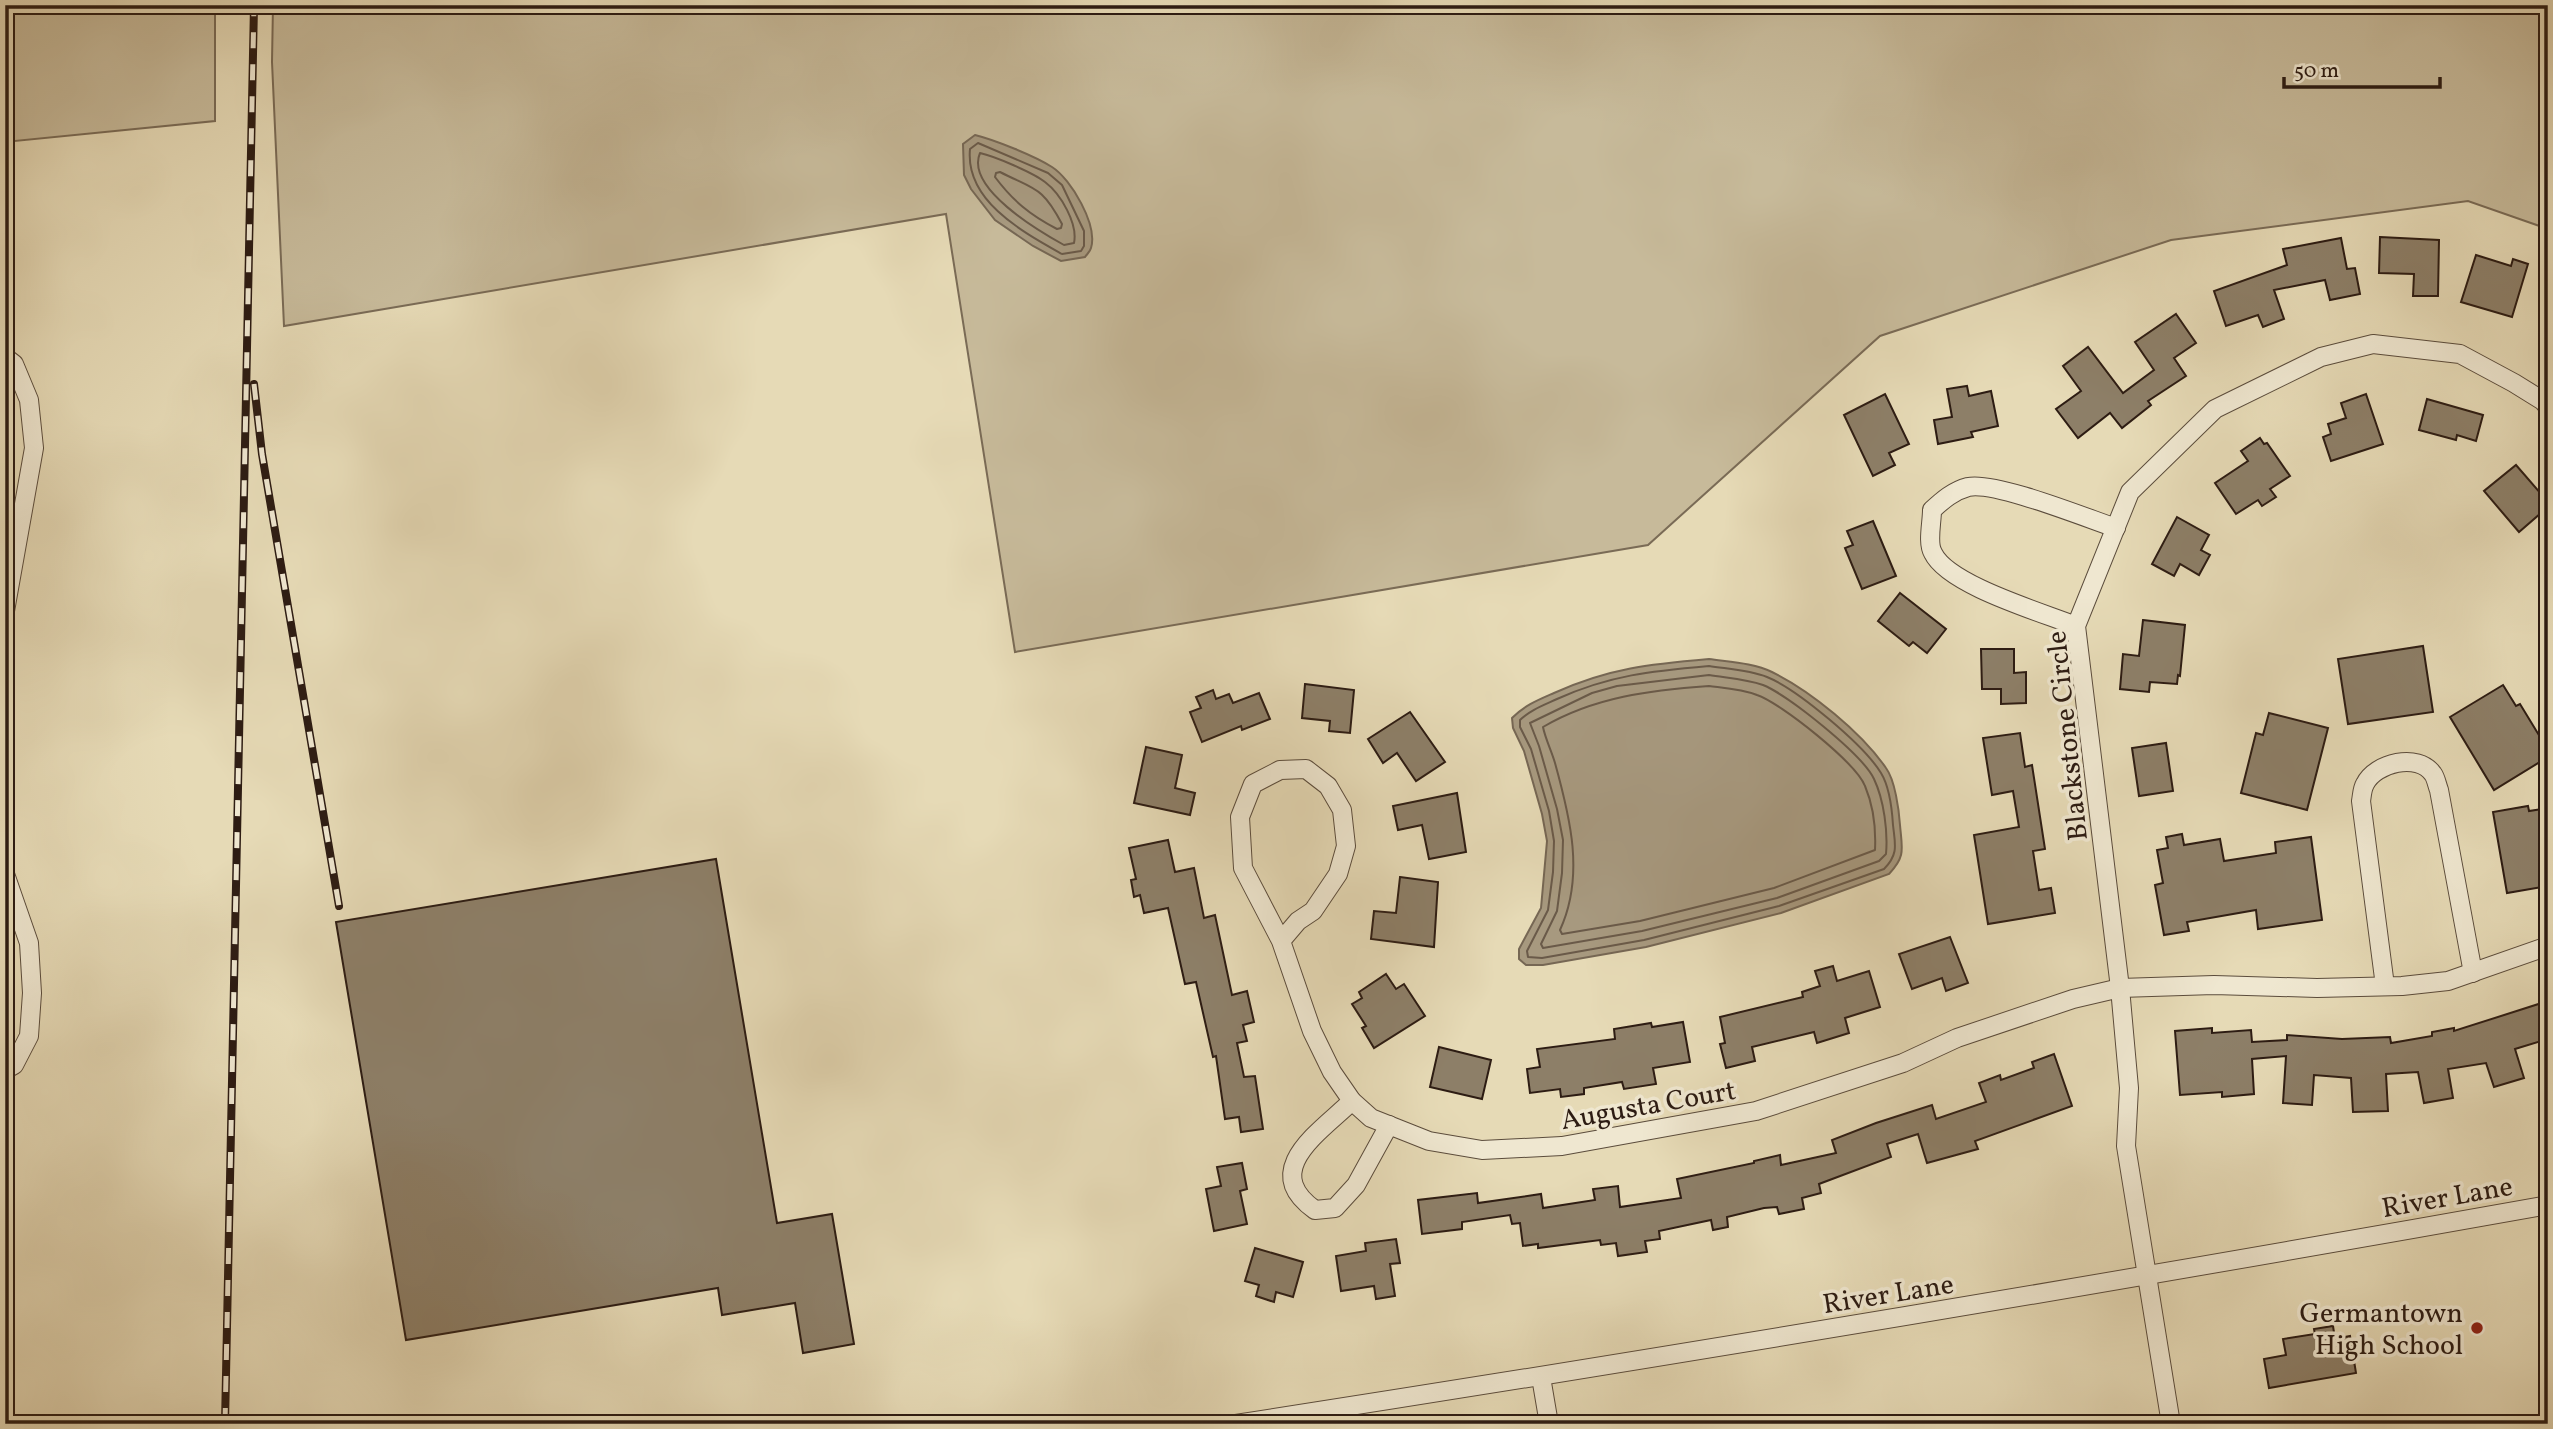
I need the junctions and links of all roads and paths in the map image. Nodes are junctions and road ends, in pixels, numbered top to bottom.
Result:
1 (5, 357) edge
2 (2548, 407) edge
3 (2116, 528) junction
4 (5, 611) edge
5 (2076, 626) junction
6 (5, 874) edge
7 (1281, 940) junction
8 (2548, 947) edge
9 (2473, 973) junction
10 (2385, 986) junction
11 (2120, 988) junction
12 (5, 1070) edge
13 (1352, 1101) junction
14 (1389, 1125) junction
15 (2548, 1205) edge
16 (2146, 1277) junction
17 (1541, 1377) junction
18 (1236, 1424) edge
19 (1549, 1424) edge
20 (2171, 1424) edge

1 - 4 street
2 - 3 street, Blackstone Circle
3 - 5 street, Blackstone Circle
3 - 5 street
5 - 11 street, Blackstone Circle
6 - 12 street
7 - 7 street, Augusta Court
7 - 13 street, Augusta Court
8 - 9 street
9 - 10 street
9 - 10 street
10 - 11 street
11 - 14 street, Augusta Court
11 - 16 street, Blackstone Circle
13 - 14 street, Augusta Court
13 - 14 street
15 - 16 street, River Lane
16 - 17 street, River Lane
16 - 20 street, Blackstone Circle
17 - 18 street, River Lane
17 - 19 street

